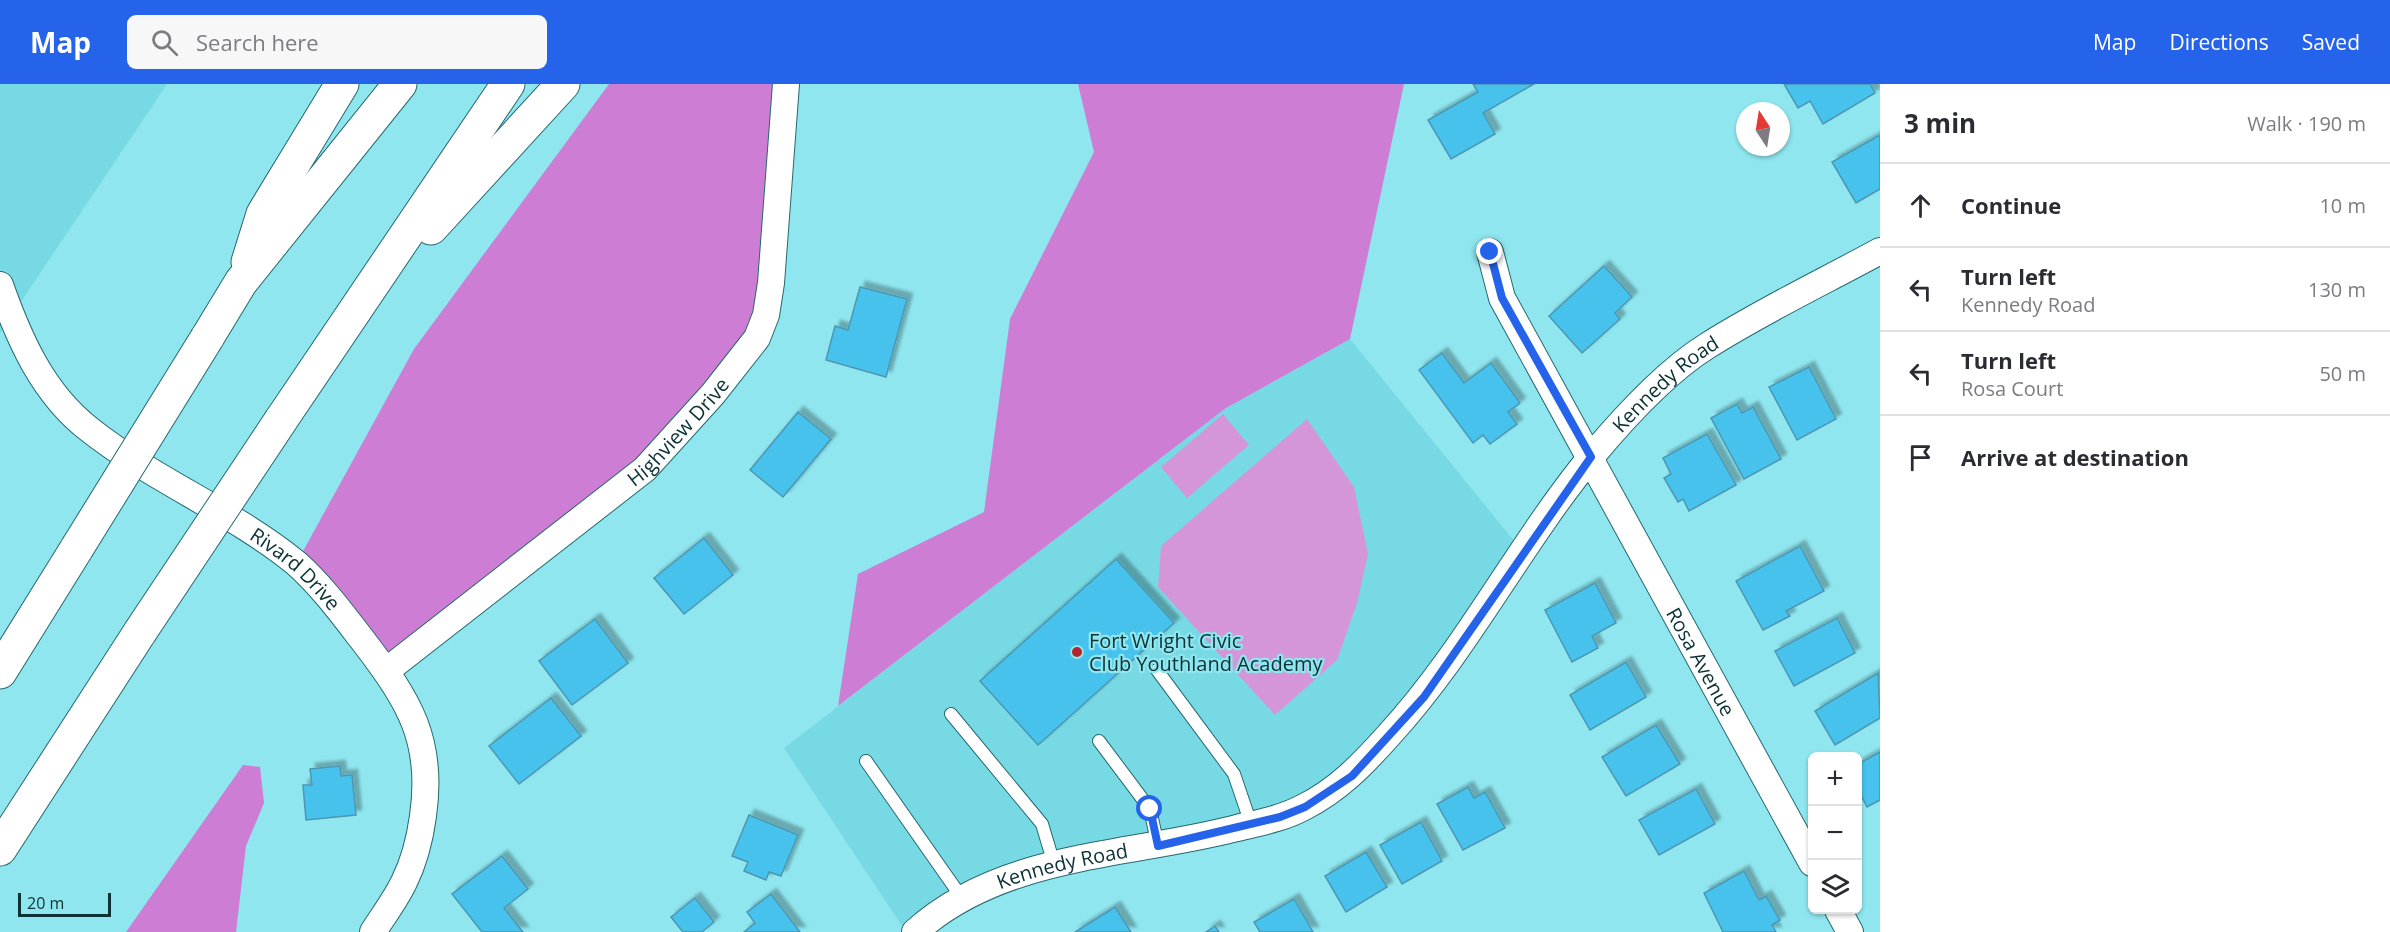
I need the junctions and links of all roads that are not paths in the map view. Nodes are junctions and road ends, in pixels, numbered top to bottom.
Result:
1 (342, 84) edge
2 (400, 84) edge
3 (508, 84) edge
4 (563, 84) edge
5 (786, 84) edge
6 (1880, 251) edge
7 (1490, 252) dead end
8 (241, 282) junction
9 (0, 285) edge
10 (357, 309) junction
11 (1591, 457) junction
12 (1157, 670) dead end
13 (386, 671) junction
14 (0, 672) edge
15 (951, 714) dead end
16 (1099, 741) dead end
17 (866, 761) dead end
18 (1251, 824) junction
19 (1158, 846) junction
20 (0, 849) edge
21 (1810, 860) edge
22 (1054, 864) junction
23 (962, 898) junction
24 (1841, 914) edge
25 (373, 932) edge
26 (915, 932) edge
27 (1850, 932) edge

1 - 8 highway
2 - 8 highway
3 - 10 highway
4 - 10 highway
5 - 13 street, Highview Drive
6 - 11 street, Kennedy Road
7 - 11 street, Rosa Avenue
8 - 14 highway, bridge
9 - 13 street, Rivard Drive
10 - 20 highway, bridge
11 - 18 street, Kennedy Road
11 - 21 street, Rosa Avenue
12 - 18 lane
13 - 25 street, Rivard Drive
15 - 22 lane
16 - 19 lane
17 - 23 lane
18 - 19 street, Kennedy Road
19 - 22 street, Kennedy Road
22 - 23 street, Kennedy Road
23 - 26 street, Kennedy Road
24 - 27 street

